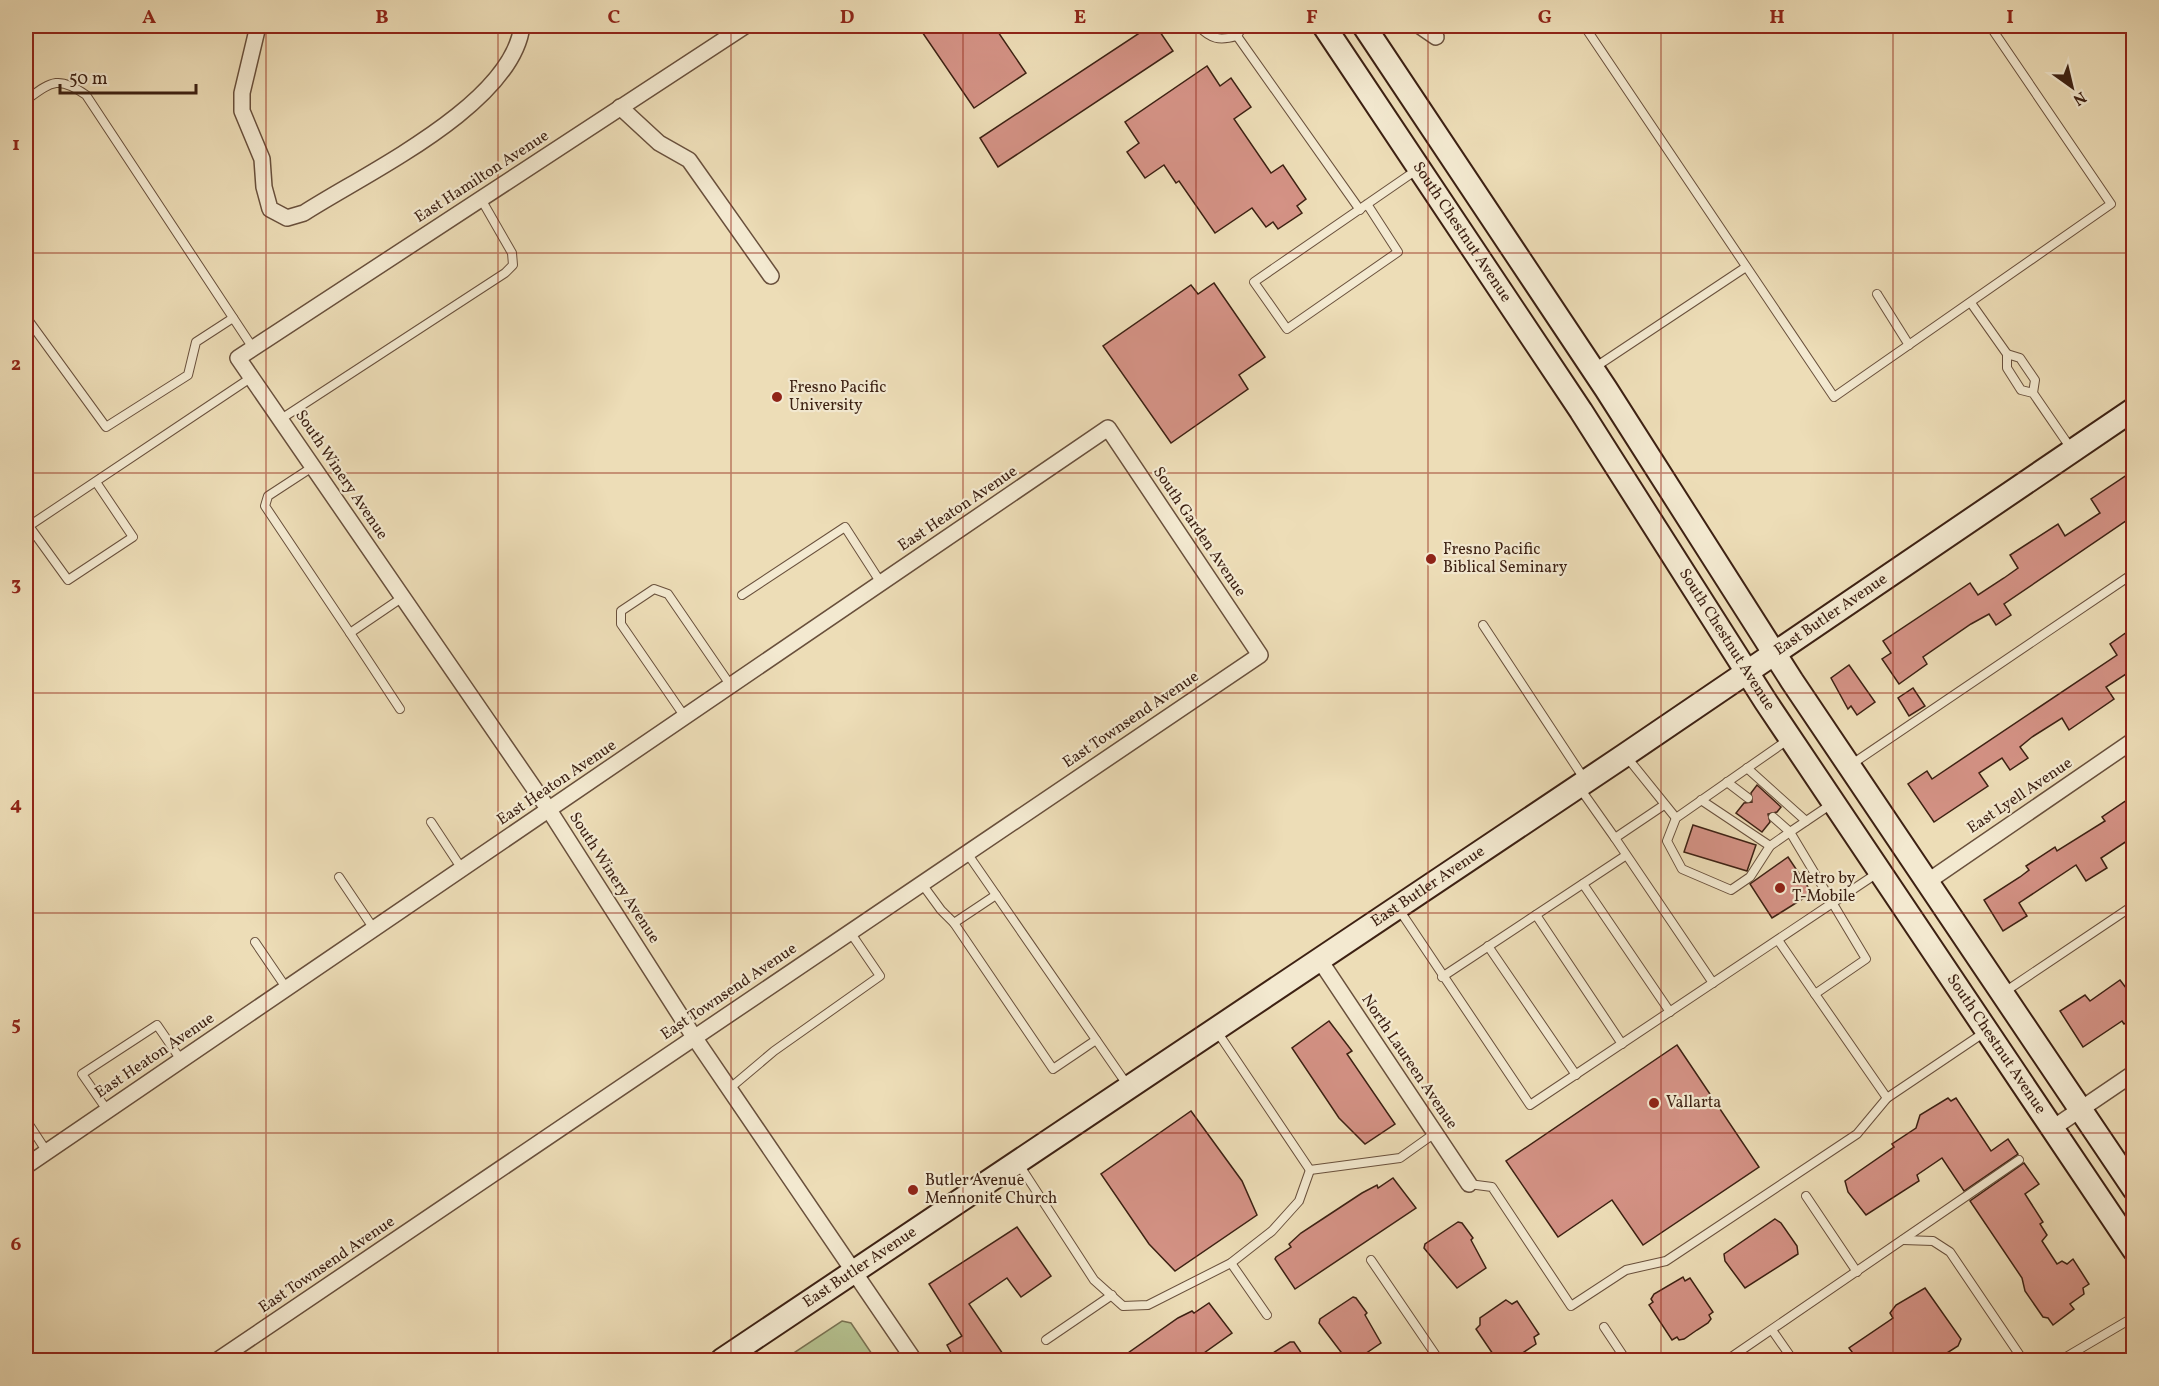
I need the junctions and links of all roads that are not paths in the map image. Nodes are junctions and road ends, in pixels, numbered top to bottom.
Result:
1 (258, 26) edge
2 (522, 26) edge
3 (746, 26) edge
4 (1198, 26) edge
5 (1243, 26) edge
6 (1324, 26) edge
7 (1364, 26) edge
8 (1420, 26) edge
9 (1593, 26) edge
10 (1990, 26) edge
11 (1237, 36) junction
12 (1436, 37) dead end
13 (26, 100) edge
14 (620, 107) junction
15 (1420, 168) junction
16 (481, 199) junction
17 (1367, 204) junction
18 (1360, 210) junction
19 (1746, 267) junction
20 (771, 276) dead end
21 (1877, 294) dead end
22 (1971, 303) junction
23 (26, 317) edge
24 (232, 318) junction
25 (1910, 345) junction
26 (253, 348) junction
27 (2007, 354) junction
28 (238, 358) joint
29 (1593, 369) junction
30 (252, 377) junction
31 (2033, 393) junction
32 (2133, 409) edge
33 (281, 418) junction
34 (1107, 428) joint
35 (2073, 451) junction
36 (314, 466) junction
37 (96, 482) junction
38 (27, 527) edge
39 (2133, 573) edge
40 (881, 583) junction
41 (742, 595) dead end
42 (403, 597) junction
43 (1483, 625) dead end
44 (350, 633) junction
45 (1775, 654) junction
46 (1260, 655) joint
47 (1747, 672) junction
48 (731, 686) junction
49 (400, 709) dead end
50 (685, 717) junction
51 (1791, 738) junction
52 (2133, 740) edge
53 (1625, 755) junction
54 (1849, 766) junction
55 (1747, 768) junction
56 (1727, 782) junction
57 (1582, 783) junction
58 (1748, 798) dead end
59 (1701, 800) junction
60 (1834, 802) junction
61 (1664, 805) junction
62 (549, 810) junction
63 (1676, 818) junction
64 (1773, 818) dead end
65 (1806, 821) junction
66 (431, 822) dead end
67 (1790, 832) junction
68 (1615, 838) junction
69 (1770, 846) junction
70 (967, 853) junction
71 (1626, 856) junction
72 (462, 869) junction
73 (1880, 871) junction
74 (339, 877) dead end
75 (1927, 882) junction
76 (922, 884) junction
77 (1583, 884) junction
78 (996, 895) junction
79 (1831, 904) junction
80 (2133, 905) edge
81 (1398, 906) junction
82 (1536, 915) junction
83 (954, 923) junction
84 (374, 929) junction
85 (850, 932) junction
86 (1778, 940) junction
87 (255, 942) dead end
88 (1488, 946) junction
89 (1319, 959) junction
90 (1442, 977) junction
91 (1713, 983) junction
92 (287, 989) junction
93 (1815, 994) junction
94 (2002, 994) junction
95 (1670, 1012) junction
96 (1215, 1029) junction
97 (1986, 1030) junction
98 (694, 1037) junction
99 (1096, 1040) junction
100 (1622, 1044) junction
101 (181, 1060) junction
102 (2133, 1073) edge
103 (1576, 1075) junction
104 (1129, 1088) junction
105 (729, 1089) junction
106 (1887, 1098) junction
107 (107, 1110) junction
108 (2080, 1110) junction
109 (26, 1120) edge
110 (2053, 1128) junction
111 (1434, 1133) junction
112 (46, 1152) junction
113 (2019, 1160) dead end
114 (1018, 1163) junction
115 (26, 1166) edge
116 (1310, 1170) junction
117 (1469, 1184) joint
118 (2133, 1190) edge
119 (1806, 1196) dead end
120 (1904, 1240) junction
121 (2133, 1250) edge
122 (1371, 1260) dead end
123 (1231, 1263) junction
124 (855, 1271) junction
125 (1857, 1272) junction
126 (1112, 1295) junction
127 (1267, 1315) dead end
128 (2133, 1317) edge
129 (1604, 1327) dead end
130 (1772, 1330) junction
131 (1046, 1340) dead end
132 (218, 1360) edge
133 (722, 1360) edge
134 (914, 1360) edge
135 (1439, 1360) edge
136 (1626, 1360) edge
137 (1727, 1360) edge
138 (1793, 1360) edge
139 (2021, 1360) edge
140 (2061, 1360) edge

1 - 2 street
3 - 14 street, East Hamilton Avenue
4 - 11 lane
5 - 11 lane
6 - 15 main road, South Chestnut Avenue
7 - 29 main road, South Chestnut Avenue
8 - 12 street
9 - 19 lane
10 - 22 lane
11 - 18 lane
13 - 24 lane
14 - 16 street, East Hamilton Avenue
14 - 20 street
15 - 17 lane
15 - 47 main road, South Chestnut Avenue
16 - 26 street, East Hamilton Avenue
16 - 33 lane
17 - 18 lane
17 - 18 lane
19 - 25 lane
19 - 29 lane
21 - 25 lane
22 - 25 lane
22 - 27 lane
23 - 24 lane
24 - 26 lane
26 - 28 street, East Hamilton Avenue
27 - 31 lane
27 - 31 lane
28 - 30 street, South Winery Avenue
29 - 45 main road, South Chestnut Avenue
30 - 33 street, South Winery Avenue
30 - 37 lane
31 - 35 lane
32 - 35 main road, East Butler Avenue
33 - 36 street, South Winery Avenue
34 - 40 street, East Heaton Avenue
34 - 46 street, South Garden Avenue
35 - 45 main road, East Butler Avenue
36 - 42 street, South Winery Avenue
36 - 44 lane
37 - 38 lane
37 - 38 lane
39 - 54 lane
40 - 41 lane
40 - 48 street, East Heaton Avenue
42 - 44 lane
42 - 62 street, South Winery Avenue
43 - 57 lane
44 - 49 lane
45 - 47 main road, East Butler Avenue
45 - 54 main road, South Chestnut Avenue
46 - 70 street, East Townsend Avenue
47 - 51 main road, South Chestnut Avenue
47 - 53 main road, East Butler Avenue
48 - 50 street, East Heaton Avenue
48 - 50 lane
50 - 62 street, East Heaton Avenue
51 - 55 lane
51 - 60 main road, South Chestnut Avenue
52 - 75 street, East Lyell Avenue
53 - 57 main road, East Butler Avenue
53 - 61 lane
54 - 75 main road, South Chestnut Avenue
55 - 56 lane
55 - 65 lane
56 - 58 lane
56 - 59 lane
57 - 68 lane
57 - 81 main road, East Butler Avenue
59 - 63 lane
59 - 69 lane
60 - 65 lane
60 - 73 main road, South Chestnut Avenue
61 - 63 lane
61 - 68 lane
62 - 72 street, East Heaton Avenue
62 - 98 street, South Winery Avenue
63 - 69 lane
64 - 67 lane
65 - 67 lane
66 - 72 lane
67 - 69 lane
67 - 79 lane
68 - 71 lane
70 - 76 street, East Townsend Avenue
70 - 78 lane
71 - 77 lane
71 - 91 lane
72 - 84 street, East Heaton Avenue
73 - 79 lane
73 - 97 main road, South Chestnut Avenue
74 - 84 lane
75 - 94 main road, South Chestnut Avenue
76 - 83 lane
76 - 85 street, East Townsend Avenue
77 - 82 lane
77 - 95 lane
78 - 83 lane
78 - 99 lane
79 - 86 lane
79 - 93 lane
80 - 94 lane
81 - 89 main road, East Butler Avenue
81 - 90 lane
82 - 88 lane
82 - 100 lane
83 - 99 lane
84 - 92 street, East Heaton Avenue
85 - 98 street, East Townsend Avenue
85 - 105 lane
86 - 91 lane
86 - 93 lane
87 - 92 lane
88 - 90 lane
88 - 103 lane
89 - 96 main road, East Butler Avenue
89 - 111 street, North Laureen Avenue
90 - 103 lane
91 - 95 lane
92 - 101 street, East Heaton Avenue
93 - 106 lane
94 - 108 main road, South Chestnut Avenue
95 - 100 lane
96 - 104 main road, East Butler Avenue
96 - 116 lane
97 - 106 lane
97 - 110 main road, South Chestnut Avenue
98 - 105 street, South Winery Avenue
98 - 132 street, East Townsend Avenue
99 - 104 lane
100 - 103 lane
101 - 107 street, East Heaton Avenue
101 - 107 lane
102 - 108 street
104 - 114 main road, East Butler Avenue
105 - 124 street, South Winery Avenue
106 - 117 lane
107 - 112 street, East Heaton Avenue
108 - 110 street
108 - 118 main road, South Chestnut Avenue
109 - 112 lane
110 - 121 main road, South Chestnut Avenue
111 - 116 lane
111 - 117 street, North Laureen Avenue
112 - 115 street, East Heaton Avenue
113 - 120 lane
114 - 124 main road, East Butler Avenue
114 - 126 lane
116 - 123 lane
119 - 125 lane
120 - 125 lane
120 - 139 lane
122 - 135 lane
123 - 126 lane
123 - 127 lane
124 - 133 main road, East Butler Avenue
124 - 134 street, South Winery Avenue
125 - 130 lane
126 - 131 lane
128 - 140 lane
129 - 136 lane
130 - 137 lane
130 - 138 lane

